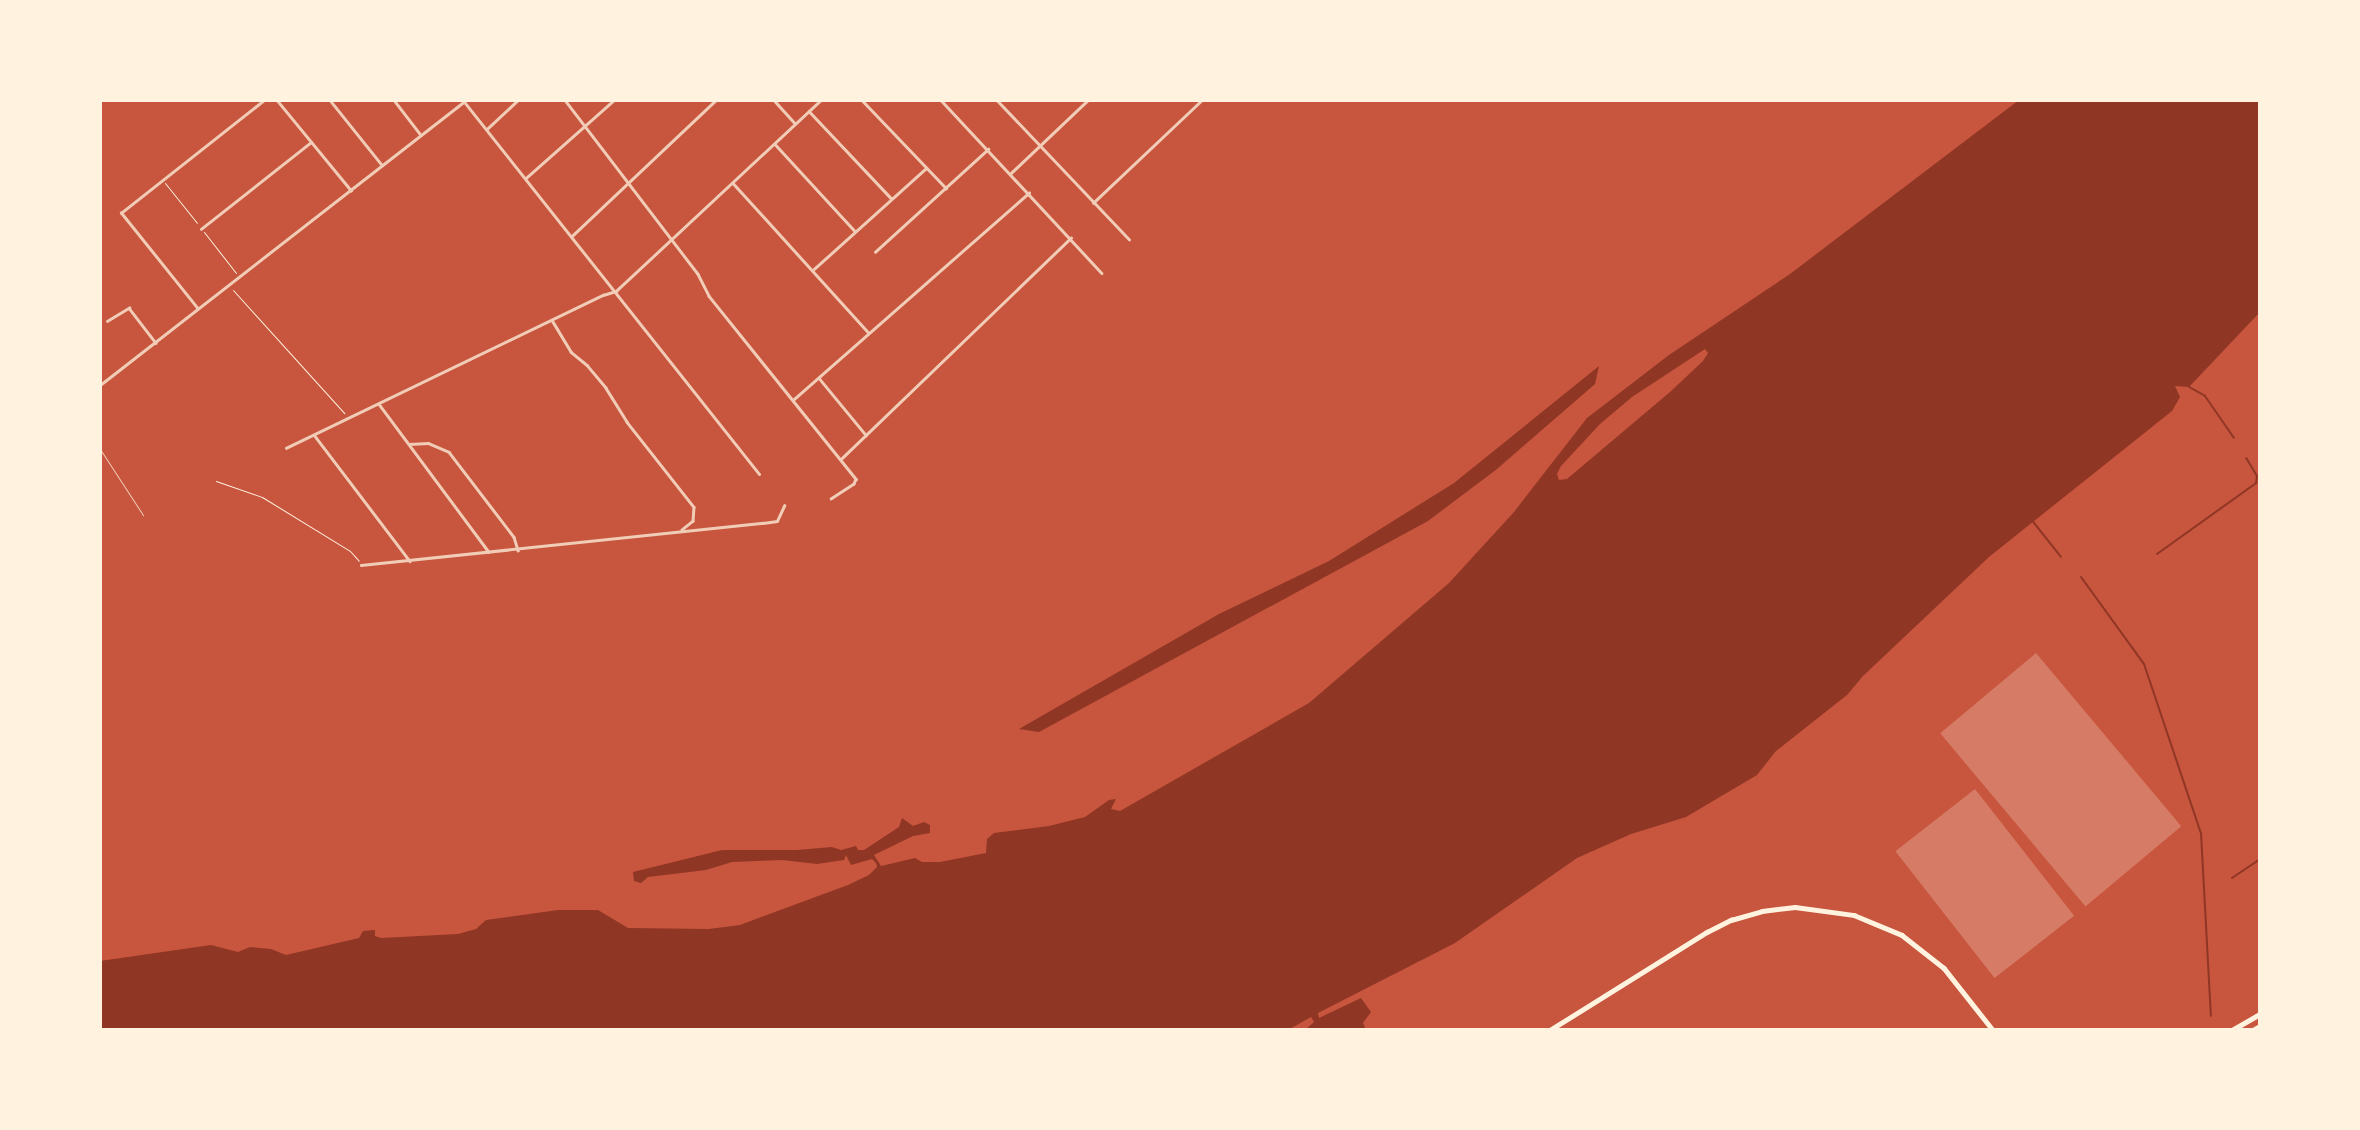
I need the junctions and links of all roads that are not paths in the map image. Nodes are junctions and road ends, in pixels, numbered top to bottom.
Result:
1 (264, 100) edge
2 (277, 100) edge
3 (330, 100) edge
4 (394, 100) edge
5 (518, 100) edge
6 (565, 100) edge
7 (614, 100) edge
8 (716, 100) edge
9 (774, 100) edge
10 (821, 100) edge
11 (862, 100) edge
12 (942, 100) edge
13 (997, 100) edge
14 (1088, 100) edge
15 (1202, 100) edge
16 (464, 101) edge
17 (809, 111) junction
18 (796, 124) junction
19 (586, 125) junction
20 (487, 129) junction
21 (421, 135) junction
22 (311, 142) junction
23 (775, 144) junction
24 (1040, 145) junction
25 (988, 149) junction
26 (382, 165) junction
27 (926, 168) junction
28 (1011, 173) junction
29 (526, 178) junction
30 (628, 182) junction
31 (733, 183) junction
32 (946, 188) junction
33 (351, 190) junction
34 (1029, 193) junction
35 (892, 199) junction
36 (1093, 203) junction
37 (201, 229) dead end
38 (855, 231) junction
39 (572, 236) junction
40 (1071, 238) junction
41 (1129, 239) dead end
42 (673, 240) junction
43 (875, 252) dead end
44 (814, 269) junction
45 (1102, 273) dead end
46 (616, 291) junction
47 (199, 310) junction
48 (552, 320) junction
49 (107, 321) dead end
50 (869, 332) junction
51 (156, 343) junction
52 (819, 378) junction
53 (100, 385) edge
54 (793, 400) junction
55 (379, 404) junction
56 (866, 435) junction
57 (314, 436) junction
58 (409, 444) junction
59 (286, 448) dead end
60 (100, 449) edge
61 (841, 459) junction
62 (760, 474) dead end
63 (831, 499) dead end
64 (784, 506) dead end
65 (143, 515) dead end
66 (675, 533) junction
67 (517, 550) junction
68 (489, 552) junction
69 (410, 561) junction
70 (362, 565) road end
71 (2260, 1014) edge
72 (2260, 1026) edge
73 (1550, 1030) edge
74 (1993, 1030) edge
75 (2232, 1030) edge
76 (2253, 1030) edge

1 - 47 street
2 - 22 street
3 - 26 street
4 - 21 street
5 - 20 street
6 - 19 street
7 - 19 street
8 - 30 street
9 - 18 street
10 - 17 street
11 - 27 street
12 - 25 street
13 - 24 street
14 - 24 street
15 - 36 street
16 - 20 street
16 - 21 street
17 - 18 street
17 - 35 street
18 - 23 street
19 - 29 street
19 - 30 street
20 - 29 street
21 - 26 street
22 - 33 street
22 - 37 street
23 - 31 street
23 - 38 street
24 - 28 street
24 - 36 street
25 - 28 street
25 - 32 street
26 - 33 street
27 - 32 street
27 - 35 street
28 - 34 street
29 - 39 street
30 - 39 street
30 - 42 street
31 - 42 street
31 - 44 street
32 - 43 street
33 - 47 street
34 - 40 street
34 - 50 street
35 - 38 street
36 - 41 street
38 - 44 street
39 - 46 street
40 - 45 street
40 - 56 street
42 - 46 street
42 - 54 street
44 - 50 street
46 - 48 street
46 - 62 street
47 - 51 street
48 - 55 street
48 - 66 street
49 - 51 street
50 - 52 street
51 - 53 street
52 - 54 street
52 - 56 street
54 - 61 street
55 - 57 street
55 - 58 street
56 - 61 street
57 - 59 street
57 - 69 street
58 - 67 street
58 - 68 street
60 - 65 lane
61 - 63 street
64 - 66 street
66 - 67 street
67 - 68 street
68 - 69 street
69 - 70 street
71 - 75 main road
72 - 76 main road
73 - 74 main road

